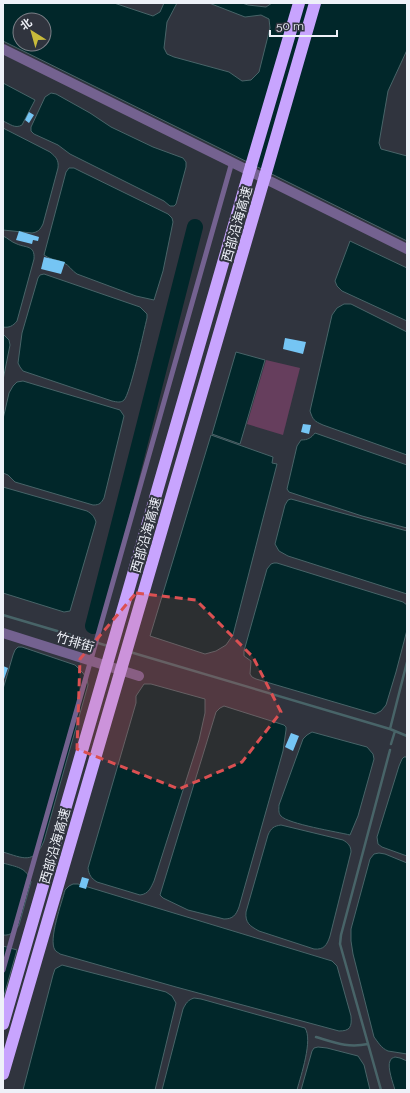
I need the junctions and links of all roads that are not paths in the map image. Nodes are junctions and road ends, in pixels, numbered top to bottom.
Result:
1 (299, 3) edge
2 (316, 3) edge
3 (3, 49) edge
4 (232, 162) junction
5 (407, 249) edge
6 (3, 633) edge
7 (90, 660) junction
8 (139, 676) dead end
9 (3, 970) edge
10 (3, 1024) edge
11 (3, 1074) edge

1 - 10 highway, 西部沿海高速, bridge
2 - 11 highway, 西部沿海高速, bridge
3 - 4 street
4 - 5 street
4 - 7 lane
6 - 7 street, 竹排街
7 - 8 street, 竹排街
7 - 9 lane

